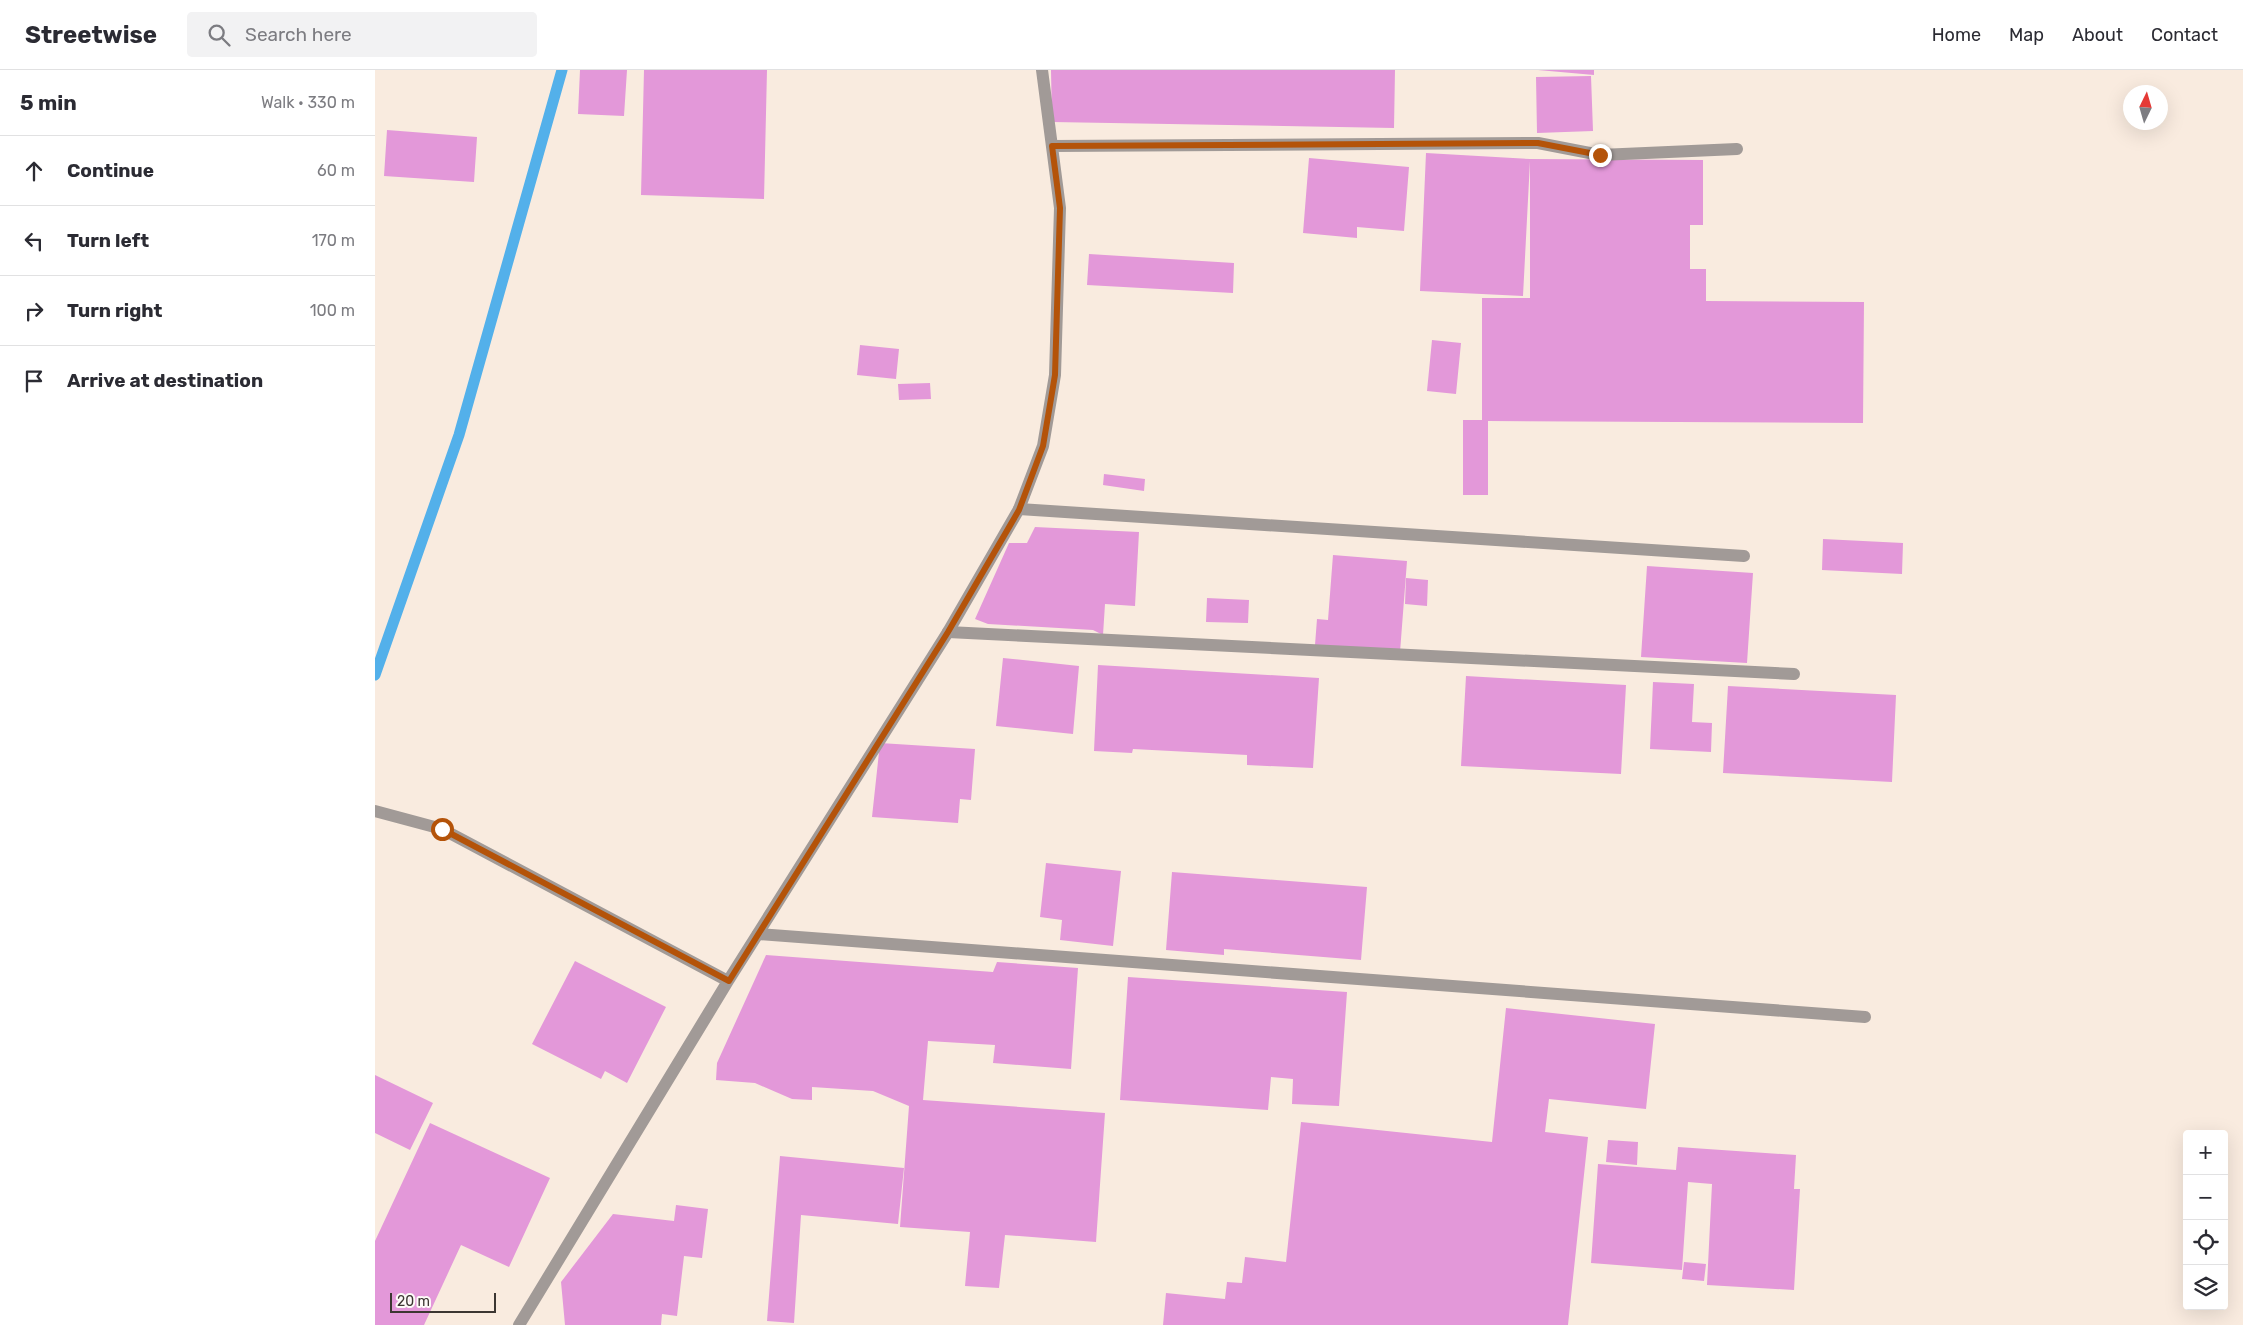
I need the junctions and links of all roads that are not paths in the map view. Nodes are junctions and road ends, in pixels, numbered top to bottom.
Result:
1 (1042, 70) edge
2 (1052, 146) junction
3 (1737, 149) dead end
4 (1019, 510) junction
5 (1744, 556) dead end
6 (948, 632) junction
7 (1794, 674) dead end
8 (375, 812) edge
9 (758, 934) junction
10 (729, 981) junction
11 (1865, 1018) dead end
12 (519, 1325) edge

1 - 2 street
2 - 3 street
2 - 4 street
4 - 5 street
4 - 6 street
6 - 7 street
6 - 9 street
8 - 10 street
9 - 10 street
9 - 11 street
10 - 12 street

